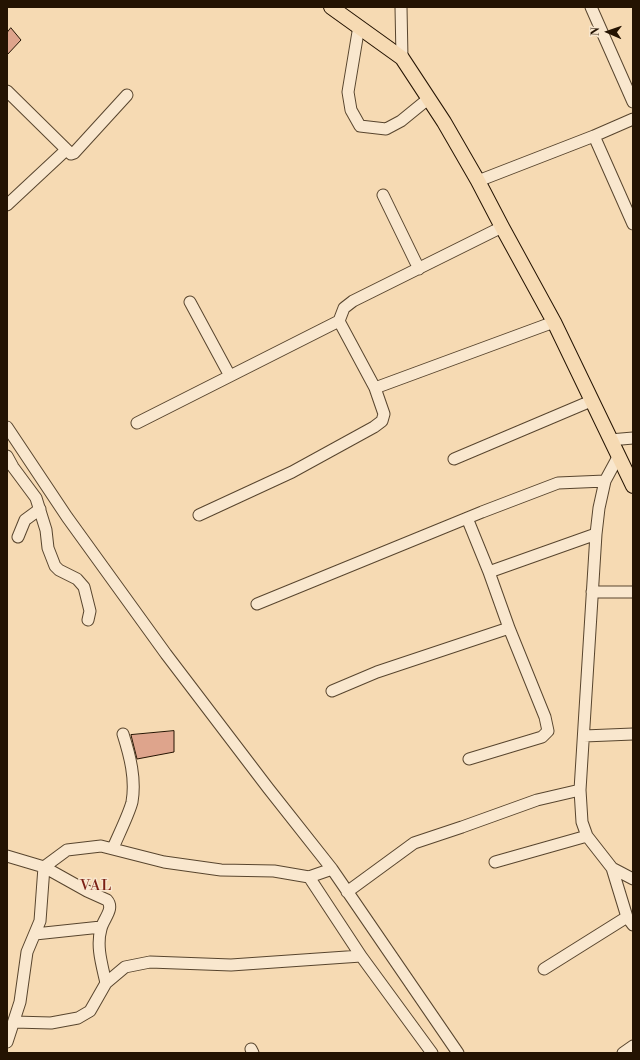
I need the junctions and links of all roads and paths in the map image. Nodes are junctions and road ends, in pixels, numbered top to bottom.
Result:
1 (331, 7) edge
2 (401, 7) edge
3 (591, 7) edge
4 (359, 26) junction
5 (402, 58) junction
6 (7, 91) edge
7 (127, 95) dead end
8 (428, 99) junction
9 (633, 102) edge
10 (633, 119) edge
11 (594, 136) junction
12 (66, 150) junction
13 (478, 181) junction
14 (383, 195) dead end
15 (7, 204) edge
16 (633, 224) edge
17 (502, 227) junction
18 (419, 268) junction
19 (190, 302) dead end
20 (338, 320) junction
21 (554, 322) junction
22 (230, 376) junction
23 (375, 388) junction
24 (591, 401) junction
25 (137, 424) dead end
26 (7, 427) edge
27 (633, 438) edge
28 (610, 440) junction
29 (7, 456) edge
30 (618, 456) junction
31 (454, 458) dead end
32 (605, 480) junction
33 (633, 486) edge
34 (40, 509) junction
35 (199, 515) dead end
36 (467, 518) junction
37 (596, 534) junction
38 (18, 537) dead end
39 (489, 572) junction
40 (592, 592) junction
41 (633, 592) edge
42 (257, 604) dead end
43 (88, 620) dead end
44 (509, 628) junction
45 (332, 691) dead end
46 (123, 734) dead end
47 (633, 734) edge
48 (584, 736) junction
49 (469, 759) dead end
50 (580, 790) junction
51 (587, 836) junction
52 (113, 848) junction
53 (7, 856) edge
54 (495, 862) dead end
55 (44, 866) junction
56 (612, 868) junction
57 (332, 869) junction
58 (309, 877) junction
59 (633, 879) edge
60 (347, 892) junction
61 (630, 921) edge
62 (101, 927) junction
63 (35, 934) junction
64 (361, 956) junction
65 (544, 969) dead end
66 (106, 983) junction
67 (14, 1022) junction
68 (7, 1042) edge
69 (633, 1046) edge
70 (432, 1053) edge
71 (458, 1053) edge
72 (623, 1053) edge

1 - 4 main road
2 - 5 street
3 - 9 street
4 - 5 main road
4 - 8 street
5 - 8 main road
6 - 12 street
7 - 12 street
8 - 13 main road
10 - 11 street
11 - 13 street
11 - 16 street
12 - 15 street
13 - 17 main road
14 - 18 street
17 - 18 street
17 - 21 main road
18 - 20 street
19 - 22 street
20 - 22 street
20 - 23 street
21 - 23 street
21 - 24 main road
22 - 25 street
23 - 35 street
24 - 28 main road
24 - 31 street
26 - 57 street
27 - 28 street
28 - 30 main road
29 - 34 street
30 - 32 street
30 - 33 main road
32 - 36 street
32 - 37 street
34 - 38 street
34 - 43 street
36 - 39 street
36 - 42 street
37 - 39 street
37 - 40 street
39 - 44 street
40 - 41 street
40 - 48 street
44 - 45 street
44 - 49 street
46 - 52 street
47 - 48 street
48 - 50 street
50 - 51 street
50 - 60 street
51 - 54 street
51 - 56 street
52 - 55 street
52 - 58 street
53 - 55 street
55 - 62 street
55 - 63 street
56 - 59 street
56 - 61 street
57 - 58 street
57 - 60 street
58 - 64 street
60 - 71 street
61 - 65 street
62 - 63 street
62 - 66 street
63 - 67 street
64 - 66 street
64 - 70 street
66 - 67 street
67 - 68 street
69 - 72 street

